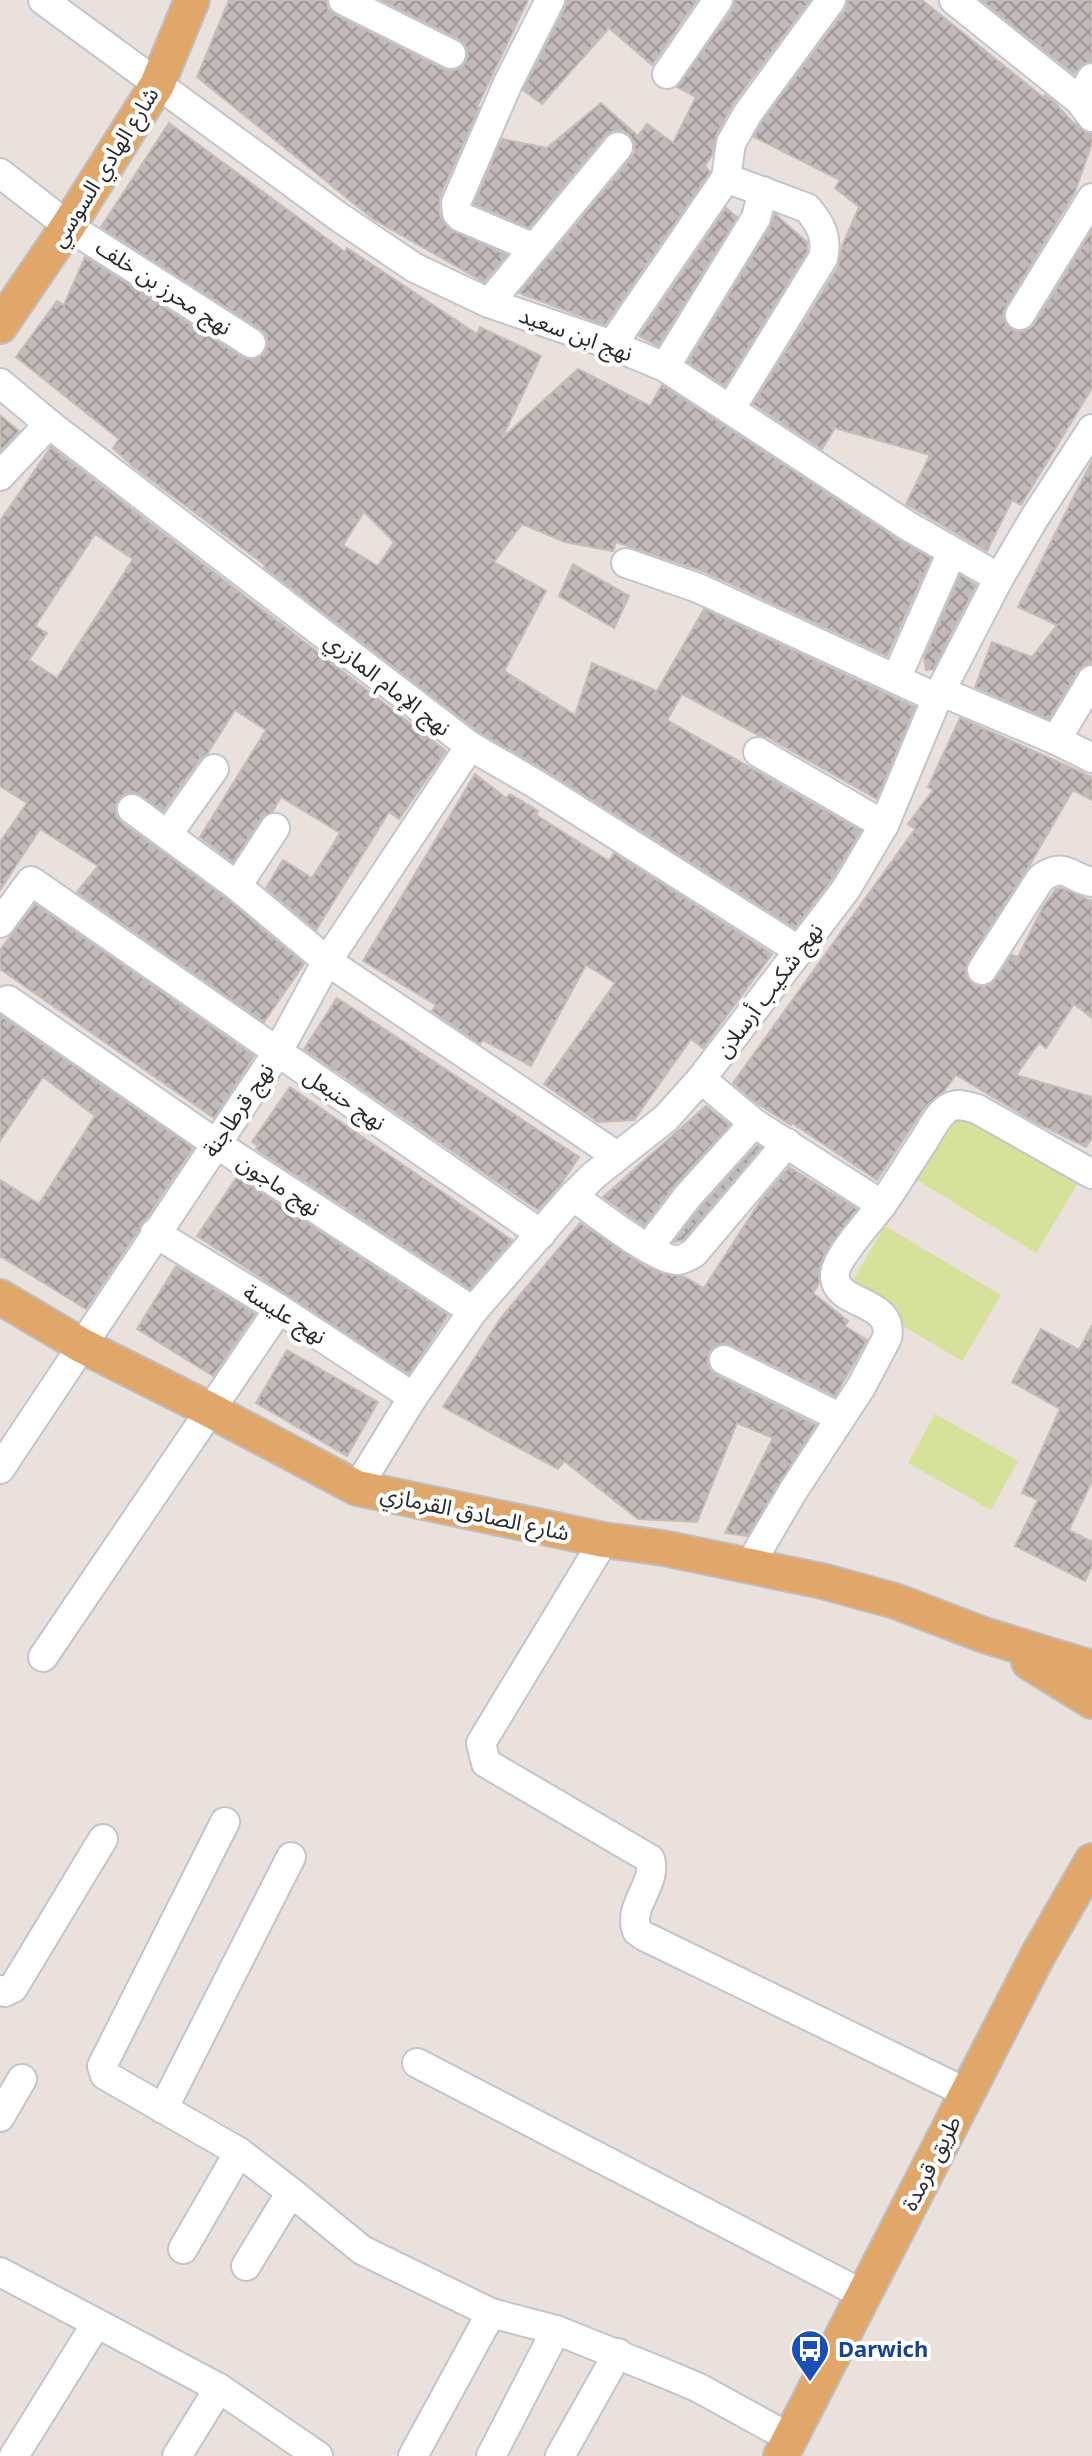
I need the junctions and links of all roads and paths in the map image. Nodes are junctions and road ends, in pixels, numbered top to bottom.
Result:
1 (43, 0) edge
2 (192, 0) edge
3 (344, 0) edge
4 (550, 0) edge
5 (718, 0) edge
6 (831, 0) edge
7 (954, 0) edge
8 (451, 54) dead end
9 (667, 74) dead end
10 (157, 85) junction
11 (1088, 99) edge
12 (618, 147) dead end
13 (0, 173) edge
14 (726, 178) junction
15 (763, 191) junction
16 (1092, 198) edge
17 (68, 226) junction
18 (534, 248) junction
19 (489, 303) junction
20 (1020, 315) dead end
21 (0, 326) edge
22 (251, 343) dead end
23 (612, 345) junction
24 (665, 367) junction
25 (0, 383) edge
26 (731, 408) junction
27 (49, 424) junction
28 (1092, 429) edge
29 (1084, 459) edge
30 (0, 476) edge
31 (952, 552) junction
32 (626, 563) dead end
33 (999, 578) junction
34 (896, 679) junction
35 (1092, 680) edge
36 (939, 695) junction
37 (1056, 740) junction
38 (470, 746) junction
39 (758, 752) dead end
40 (1092, 758) edge
41 (214, 769) dead end
42 (132, 809) dead end
43 (884, 825) junction
44 (275, 828) dead end
45 (168, 834) junction
46 (1092, 882) edge
47 (237, 886) junction
48 (0, 923) edge
49 (800, 951) junction
50 (327, 961) junction
51 (982, 970) dead end
52 (8, 1000) dead end
53 (277, 1053) junction
54 (701, 1079) junction
55 (754, 1123) junction
56 (215, 1143) junction
57 (787, 1143) junction
58 (617, 1156) junction
59 (1091, 1170) edge
60 (573, 1196) junction
61 (882, 1205) junction
62 (155, 1233) junction
63 (541, 1234) junction
64 (648, 1248) junction
65 (0, 1297) edge
66 (279, 1309) junction
67 (473, 1311) junction
68 (81, 1345) junction
69 (724, 1360) dead end
70 (413, 1397) junction
71 (210, 1410) junction
72 (841, 1418) junction
73 (0, 1469) edge
74 (357, 1488) junction
75 (604, 1540) junction
76 (749, 1566) junction
77 (984, 1635) junction
78 (43, 1657) dead end
79 (1092, 1668) edge
80 (1092, 1701) edge
81 (225, 1822) dead end
82 (103, 1839) dead end
83 (291, 1857) dead end
84 (1090, 1860) edge
85 (0, 1990) edge
86 (417, 2063) dead end
87 (22, 2079) dead end
88 (967, 2093) junction
89 (163, 2109) junction
90 (0, 2117) edge
91 (239, 2152) junction
92 (291, 2192) junction
93 (183, 2249) dead end
94 (246, 2266) dead end
95 (0, 2272) edge
96 (864, 2295) junction
97 (491, 2313) junction
98 (96, 2324) junction
99 (556, 2330) junction
100 (618, 2353) junction
101 (219, 2388) junction
102 (786, 2447) edge
103 (14, 2456) edge
104 (177, 2456) edge
105 (318, 2456) edge
106 (413, 2456) edge
107 (491, 2456) edge
108 (560, 2456) edge

1 - 10 street, نهج ابن سعيد
2 - 10 main road, شارع الهادي السوسي
3 - 8 street
4 - 18 street
5 - 9 street
6 - 14 street
7 - 11 street
10 - 17 main road, شارع الهادي السوسي
10 - 19 street, نهج ابن سعيد
12 - 18 street
13 - 17 street, نهج محرز بن خلف
14 - 15 street
14 - 23 street
15 - 24 street
15 - 26 street
16 - 20 street
17 - 21 main road, شارع الهادي السوسي
17 - 22 street, نهج محرز بن خلف
18 - 19 street
19 - 23 street, نهج ابن سعيد
23 - 24 street, نهج ابن سعيد
24 - 26 street, نهج ابن سعيد
25 - 27 street, نهج الإمام المازري
26 - 31 street, نهج ابن سعيد
27 - 30 street
27 - 38 street, نهج الإمام المازري
28 - 29 street, نهج شكيب أرسلان
29 - 33 street, نهج شكيب أرسلان
31 - 33 street, نهج ابن سعيد
31 - 34 street
32 - 34 street
33 - 36 street, نهج شكيب أرسلان
34 - 36 street
35 - 37 street
36 - 37 street
36 - 43 street, نهج شكيب أرسلان
37 - 40 street
38 - 49 street, نهج الإمام المازري
38 - 50 street, نهج قرطاجنة
39 - 43 street
41 - 45 street
42 - 45 street
43 - 49 street, نهج شكيب أرسلان
44 - 47 street
45 - 47 street
46 - 51 street
47 - 50 street
48 - 53 street, نهج حنبعل
49 - 54 street, نهج شكيب أرسلان
50 - 53 street, نهج قرطاجنة
50 - 58 street
52 - 56 street, نهج ماجون
53 - 56 street, نهج قرطاجنة
53 - 63 street, نهج حنبعل
54 - 55 street
54 - 58 street, نهج شكيب أرسلان
55 - 57 street
55 - 64 street
56 - 62 street, نهج قرطاجنة
56 - 67 street, نهج ماجون
57 - 61 street
57 - 64 street
58 - 60 street, نهج شكيب أرسلان
59 - 61 street
60 - 63 street, نهج شكيب أرسلان
60 - 64 street
61 - 72 street
62 - 66 street, نهج عليسة
62 - 68 street, نهج قرطاجنة
63 - 67 street, نهج شكيب أرسلان
65 - 68 main road, شارع الصادق القرمازي
66 - 70 street, نهج عليسة
66 - 71 street
67 - 70 street, نهج شكيب أرسلان
68 - 71 main road, شارع الصادق القرمازي
68 - 73 street, نهج قرطاجنة
69 - 72 street
70 - 74 street, نهج شكيب أرسلان
71 - 74 main road, شارع الصادق القرمازي
71 - 78 street
72 - 76 street
74 - 75 main road, شارع الصادق القرمازي
75 - 76 main road, شارع الصادق القرمازي
75 - 88 street
76 - 77 main road, شارع الصادق القرمازي
77 - 79 main road, شارع الصادق القرمازي
77 - 80 main road, شارع الصادق القرمازي
81 - 89 street
82 - 85 street
83 - 89 street
84 - 88 main road, طريق قرمدة
86 - 96 street
87 - 90 street
88 - 96 main road, طريق قرمدة
89 - 91 street
91 - 92 street
91 - 93 street
92 - 94 street
92 - 97 street
95 - 98 street
96 - 102 main road, طريق قرمدة
97 - 99 street
97 - 106 street
98 - 101 street
98 - 103 street
99 - 100 street
99 - 107 street
100 - 102 street
100 - 108 street
101 - 104 street
101 - 105 street

